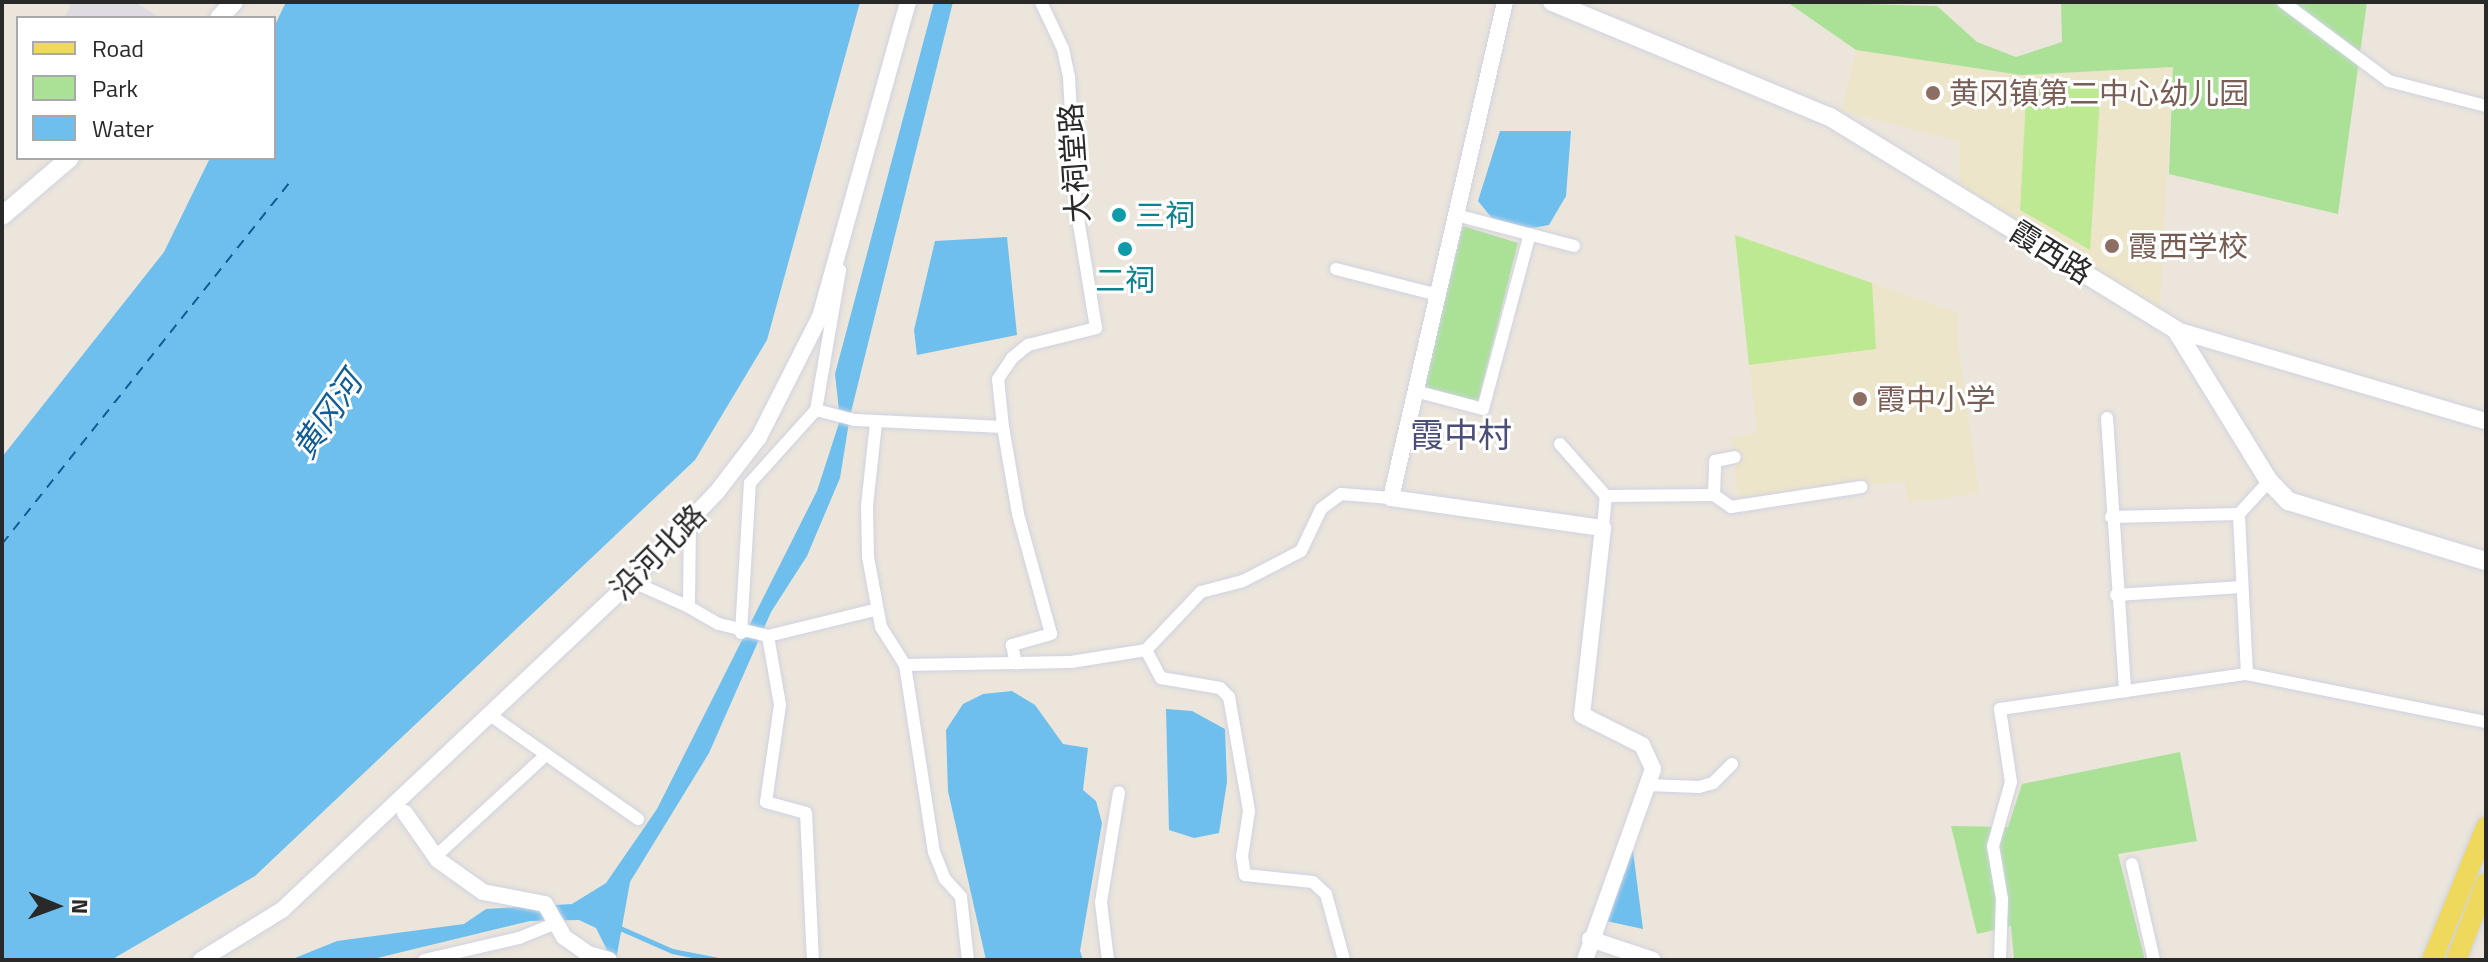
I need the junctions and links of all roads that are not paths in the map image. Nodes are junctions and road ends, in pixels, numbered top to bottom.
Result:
1 (908, 2) edge
2 (1041, 2) edge
3 (1505, 2) edge
4 (1552, 2) edge
5 (2283, 2) edge
6 (2486, 106) edge
7 (68, 160) edge
8 (1456, 215) junction
9 (2, 216) edge
10 (1530, 234) junction
11 (1574, 246) dead end
12 (844, 247) junction
13 (1336, 269) dead end
14 (1438, 295) junction
15 (2176, 330) junction
16 (1415, 391) junction
17 (816, 410) junction
18 (2107, 418) dead end
19 (2486, 421) edge
20 (876, 423) junction
21 (1003, 427) junction
22 (1560, 444) dead end
23 (1735, 457) dead end
24 (2269, 481) junction
25 (1861, 487) dead end
26 (1714, 495) junction
27 (1606, 496) junction
28 (1391, 498) junction
29 (2239, 514) junction
30 (2111, 517) junction
31 (690, 521) junction
32 (1603, 528) junction
33 (2486, 561) edge
34 (631, 581) junction
35 (2242, 587) junction
36 (2116, 595) junction
37 (689, 607) junction
38 (875, 610) junction
39 (743, 633) junction
40 (765, 636) junction
41 (1146, 650) junction
42 (1016, 664) junction
43 (905, 665) junction
44 (2247, 674) junction
45 (2125, 691) junction
46 (490, 715) junction
47 (2486, 722) edge
48 (546, 755) junction
49 (1732, 764) dead end
50 (1647, 785) junction
51 (1119, 792) dead end
52 (405, 813) dead end
53 (638, 819) dead end
54 (2486, 827) edge
55 (436, 856) junction
56 (2132, 864) dead end
57 (2486, 883) edge
58 (554, 924) junction
59 (1590, 939) junction
60 (588, 957) edge
61 (1106, 959) edge
62 (201, 960) edge
63 (424, 960) edge
64 (609, 960) edge
65 (813, 960) edge
66 (968, 960) edge
67 (1344, 960) edge
68 (1585, 960) edge
69 (1653, 960) edge
70 (2000, 960) edge
71 (2154, 960) edge
72 (2432, 960) edge
73 (2456, 960) edge

1 - 12 street, 沿河北路
2 - 21 street, 大祠堂路
3 - 8 street
4 - 15 main road, 霞西路
5 - 6 street
7 - 9 main road
8 - 10 street
8 - 14 street
10 - 11 street
10 - 16 street
12 - 17 street
12 - 31 street, 沿河北路
13 - 14 street
14 - 16 street
15 - 19 street
15 - 24 main road, 霞西路
16 - 28 street
17 - 20 street
17 - 39 street
18 - 30 street
20 - 21 street
20 - 38 street
21 - 42 street
22 - 27 street
23 - 26 street
24 - 29 street
24 - 33 main road, 霞西路
25 - 26 street
26 - 27 street
27 - 32 street
28 - 32 street
28 - 41 street
29 - 30 street
29 - 35 street
30 - 36 street
31 - 34 street, 沿河北路
31 - 37 street
32 - 50 street
34 - 37 street
34 - 46 street, 沿河北路
35 - 36 street
35 - 44 street
36 - 45 street
37 - 39 street
38 - 40 street
38 - 43 street
39 - 40 street
40 - 65 street
41 - 42 street
41 - 67 street
42 - 43 street
43 - 66 street
44 - 45 street
44 - 47 street
45 - 70 street
46 - 48 street
46 - 62 street, 沿河北路
48 - 53 street
48 - 55 street
49 - 50 street
50 - 59 street
51 - 61 street
52 - 55 street
54 - 72 main road
55 - 58 street
56 - 71 street
57 - 73 main road
58 - 60 street
58 - 63 street
59 - 68 street
59 - 69 street
60 - 64 street

